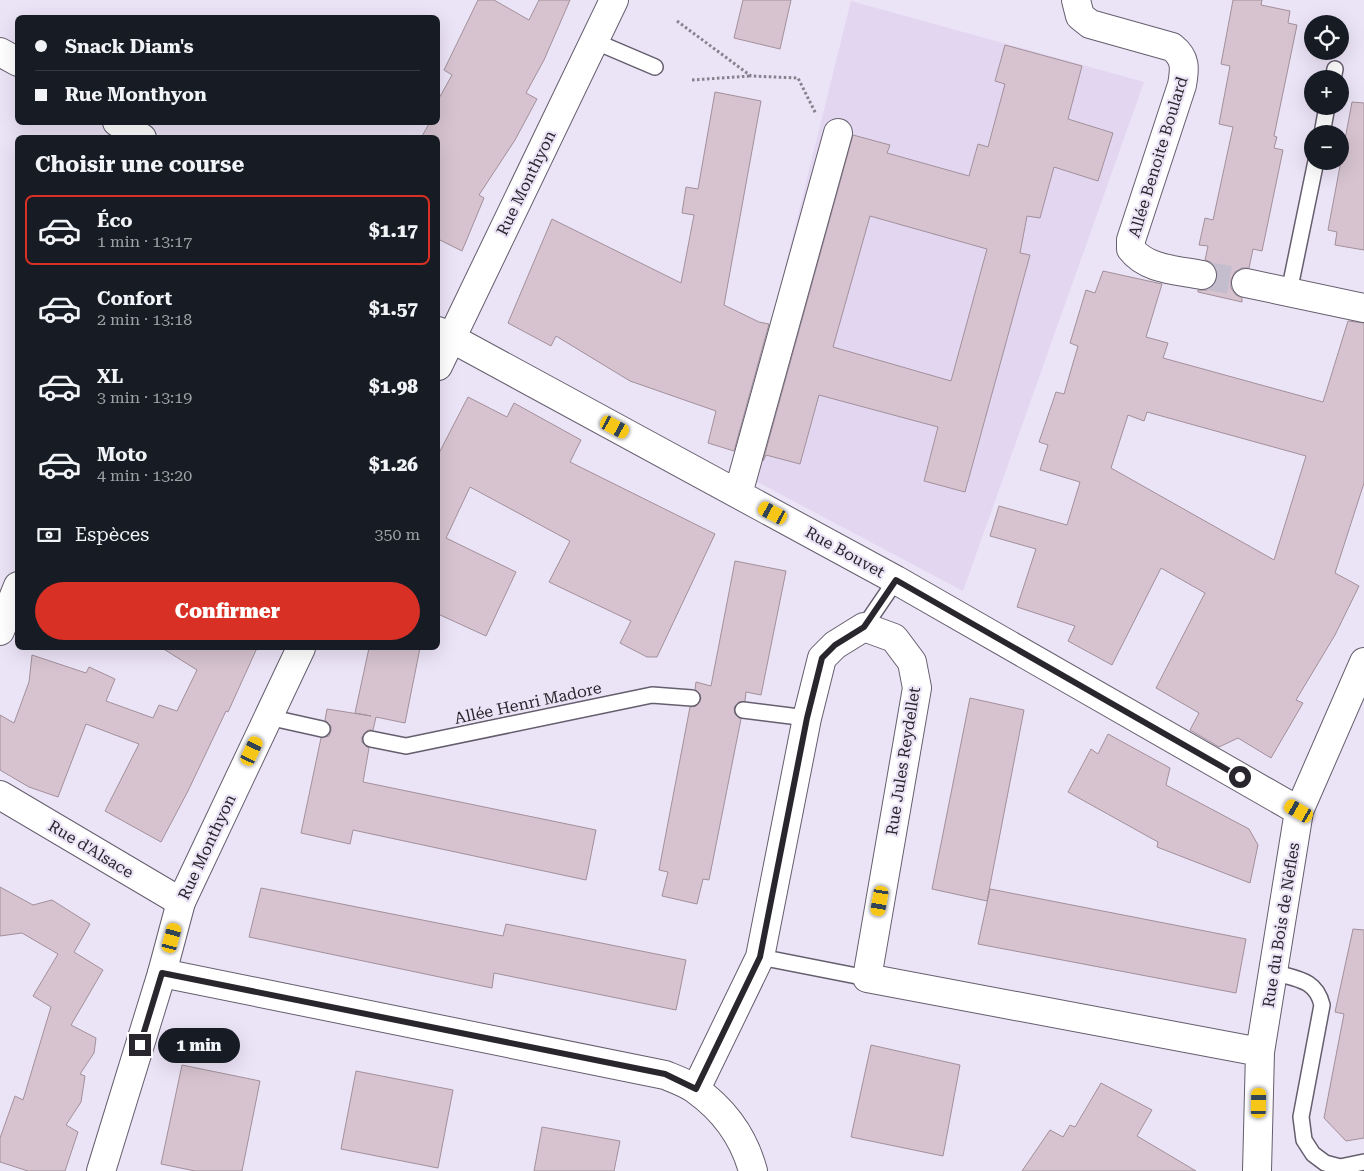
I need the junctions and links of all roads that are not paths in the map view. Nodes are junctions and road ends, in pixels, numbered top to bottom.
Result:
1 (614, 0) edge
2 (1076, 0) edge
3 (594, 41) junction
4 (0, 52) edge
5 (15, 60) edge
6 (655, 67) dead end
7 (122, 125) edge
8 (137, 135) edge
9 (836, 140) road end
10 (1314, 170) edge
11 (1202, 274) tunnel mouth
12 (1246, 284) tunnel mouth
13 (1289, 292) junction
14 (1364, 308) edge
15 (444, 335) edge
16 (440, 356) edge
17 (738, 494) junction
18 (896, 580) junction
19 (15, 594) edge
20 (864, 627) junction
21 (0, 631) edge
22 (300, 650) edge
23 (1364, 662) edge
24 (692, 698) dead end
25 (743, 710) dead end
26 (268, 717) junction
27 (807, 718) junction
28 (322, 729) dead end
29 (371, 739) dead end
30 (0, 795) edge
31 (1299, 811) junction
32 (181, 902) junction
33 (760, 957) junction
34 (1273, 972) junction
35 (162, 973) junction
36 (867, 978) junction
37 (1260, 1052) junction
38 (696, 1089) junction
39 (1364, 1162) edge
40 (101, 1171) edge
41 (753, 1171) edge
42 (1257, 1171) edge

1 - 3 street, Rue Monthyon
2 - 11 street, Allée Benoite Boulard
3 - 6 lane
3 - 15 street, Rue Monthyon
4 - 5 street
7 - 8 street
9 - 17 street
10 - 13 lane
12 - 13 street
13 - 14 street
15 - 16 street, Rue Monthyon
15 - 17 street, Rue Bouvet
17 - 18 street, Rue Bouvet
18 - 20 lane
18 - 31 street, Rue Bouvet
19 - 21 street
20 - 27 street
20 - 36 street, Rue Jules Reydellet
22 - 26 street, Rue Monthyon
23 - 31 street, Rue du Bois de Nèfles
24 - 29 lane, Allée Henri Madore
25 - 27 lane
26 - 28 lane
26 - 32 street, Rue Monthyon
27 - 33 street
30 - 32 street, Rue d'Alsace
31 - 34 street, Rue du Bois de Nèfles
32 - 35 street, Rue Monthyon
33 - 36 lane
33 - 38 street
34 - 37 street, Rue du Bois de Nèfles
34 - 39 lane
35 - 38 street
35 - 40 street, Rue Monthyon
36 - 37 street
37 - 42 street, Rue du Bois de Nèfles
38 - 41 street

